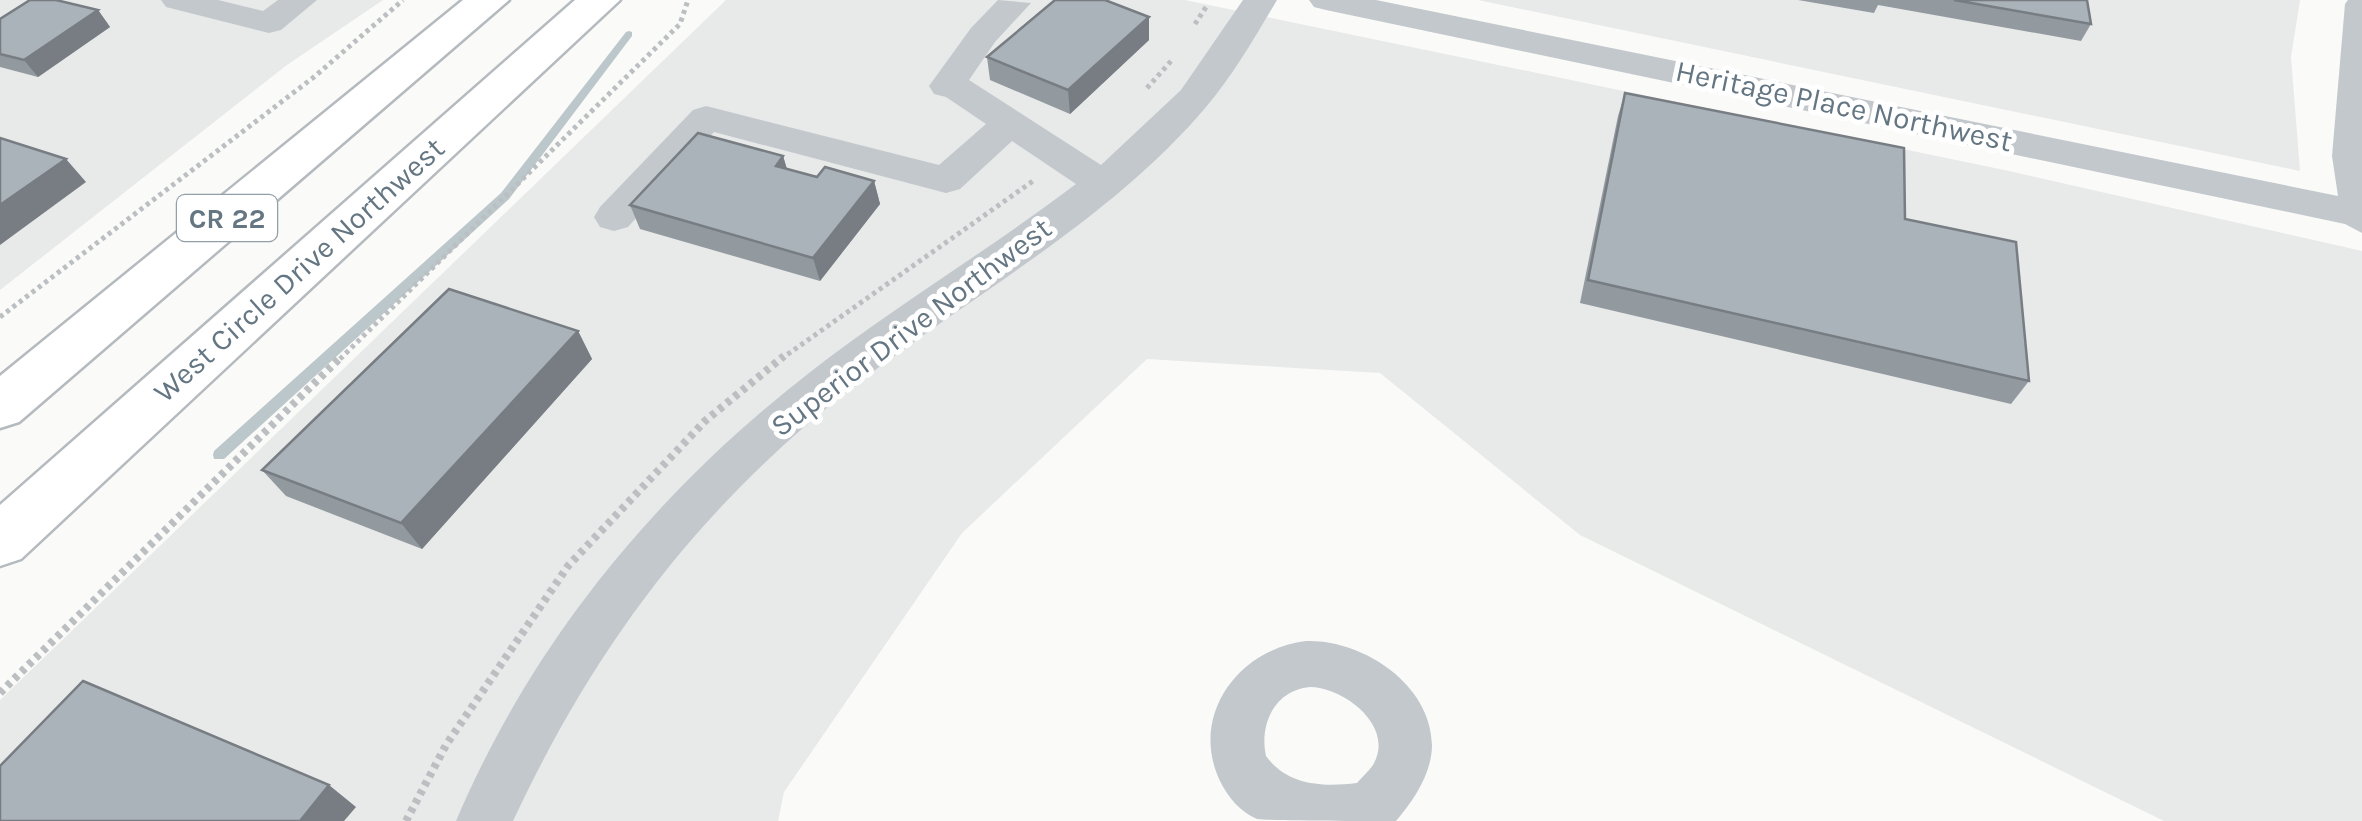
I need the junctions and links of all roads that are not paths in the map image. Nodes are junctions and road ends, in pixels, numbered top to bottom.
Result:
1 (178, 0) edge
2 (300, 0) edge
3 (488, 0) edge
4 (599, 0) edge
5 (1260, 0) edge
6 (1326, 0) edge
7 (1014, 3) dead end
8 (2362, 4) edge
9 (1011, 122) junction
10 (1101, 183) junction
11 (2361, 216) edge
12 (614, 218) dead end
13 (0, 408) edge
14 (0, 541) edge
15 (484, 821) edge

1 - 2 street
3 - 13 main road, CR 22
4 - 14 main road, West Circle Drive Northwest / CR 22
5 - 10 street, Superior Drive Northwest
6 - 11 street, Heritage Place Northwest
7 - 9 street
8 - 11 street
9 - 10 street
9 - 12 street
10 - 15 street, Superior Drive Northwest

